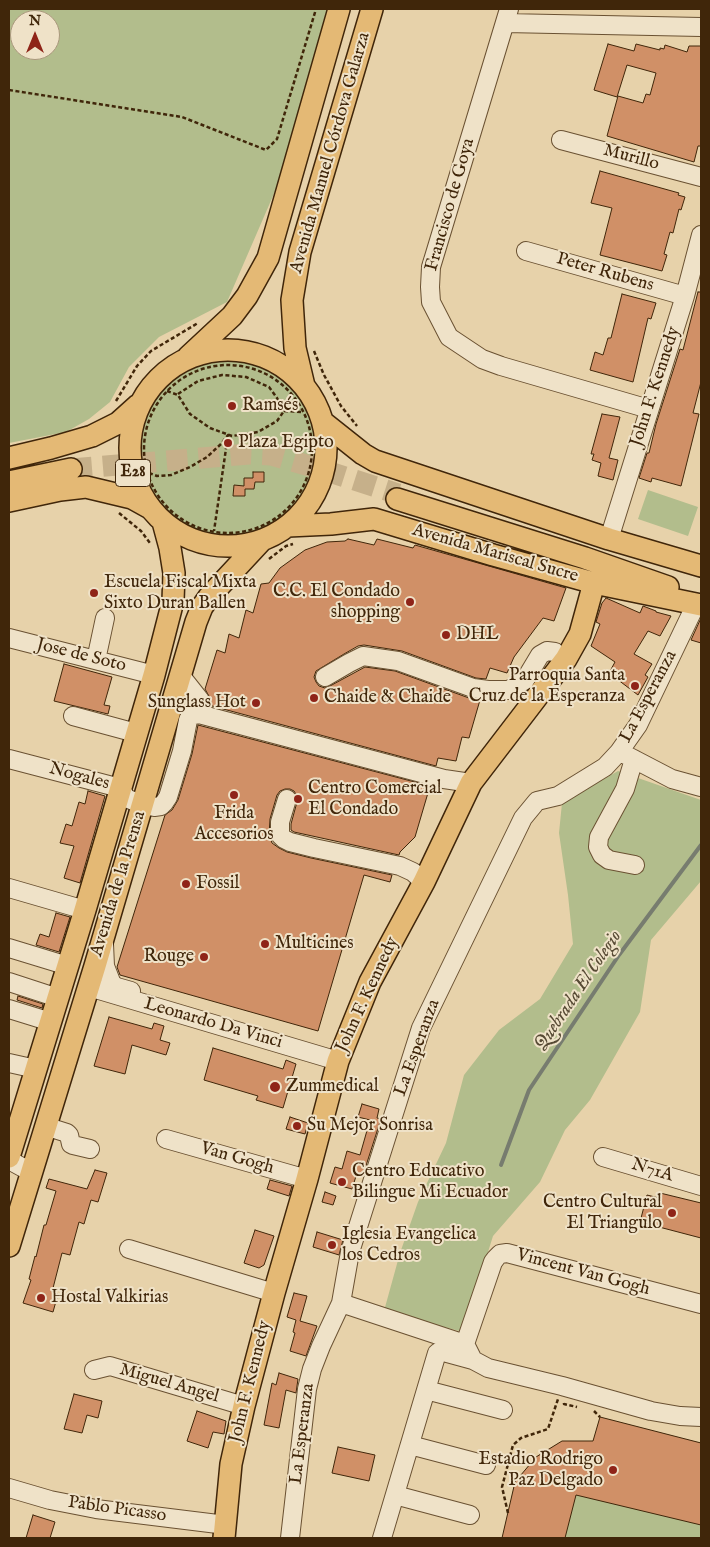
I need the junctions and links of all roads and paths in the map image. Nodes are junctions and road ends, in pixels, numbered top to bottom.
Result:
1 (316, 9) edge
2 (339, 9) edge
3 (372, 9) edge
4 (507, 16) edge
5 (701, 27) edge
6 (9, 90) edge
7 (561, 140) dead end
8 (701, 177) edge
9 (701, 235) edge
10 (526, 251) dead end
11 (685, 296) junction
12 (206, 319) dead end
13 (312, 343) dead end
14 (185, 360) junction
15 (304, 386) junction
16 (167, 391) junction
17 (178, 394) junction
18 (140, 404) junction
19 (113, 405) dead end
20 (649, 409) junction
21 (284, 411) junction
22 (303, 412) junction
23 (324, 423) junction
24 (359, 429) dead end
25 (228, 435) junction
26 (9, 458) edge
27 (148, 473) junction
28 (9, 482) edge
29 (9, 488) edge
30 (9, 501) edge
31 (116, 511) dead end
32 (157, 515) junction
33 (214, 531) junction
34 (292, 534) junction
35 (609, 539) junction
36 (262, 540) junction
37 (151, 545) dead end
38 (264, 562) dead end
39 (701, 566) edge
40 (701, 578) edge
41 (594, 583) junction
42 (700, 602) edge
43 (105, 618) dead end
44 (9, 638) edge
45 (558, 654) junction
46 (96, 660) junction
47 (154, 675) junction
48 (180, 676) junction
49 (325, 677) dead end
50 (200, 714) junction
51 (73, 716) dead end
52 (136, 733) junction
53 (627, 756) junction
54 (9, 759) edge
55 (438, 783) junction
56 (471, 783) junction
57 (701, 787) edge
58 (120, 788) junction
59 (287, 798) dead end
60 (143, 805) junction
61 (461, 805) junction
62 (635, 865) dead end
63 (424, 882) junction
64 (9, 888) edge
65 (85, 910) junction
66 (104, 937) junction
67 (9, 948) edge
68 (68, 966) junction
69 (9, 982) edge
70 (88, 987) junction
71 (58, 998) junction
72 (160, 1008) junction
73 (9, 1009) edge
74 (51, 1022) junction
75 (338, 1061) junction
76 (9, 1063) edge
77 (36, 1069) junction
78 (45, 1126) junction
79 (166, 1139) dead end
80 (90, 1149) dead end
81 (604, 1157) dead end
82 (9, 1159) edge
83 (31, 1172) junction
84 (307, 1179) junction
85 (701, 1186) edge
86 (9, 1246) edge
87 (129, 1249) dead end
88 (274, 1293) junction
89 (342, 1303) junction
90 (701, 1304) edge
91 (465, 1344) junction
92 (473, 1360) junction
93 (94, 1370) dead end
94 (562, 1386) junction
95 (426, 1390) junction
96 (244, 1406) junction
97 (503, 1410) dead end
98 (701, 1418) edge
99 (410, 1445) junction
100 (486, 1465) dead end
101 (9, 1488) edge
102 (395, 1495) junction
103 (508, 1513) dead end
104 (470, 1515) dead end
105 (225, 1532) edge
106 (290, 1538) edge
107 (382, 1538) edge

1 - 6 path
2 - 14 main road, Avenida Manuel Córdova Galarza / E28
3 - 15 main road, Avenida Manuel Córdova Galarza / E28
4 - 5 street
4 - 20 street, Francisco de Goya
7 - 8 street, Murillo
9 - 11 street, John F. Kennedy
10 - 11 street, Peter Rubens
11 - 20 street, John F. Kennedy
12 - 19 path
13 - 24 path
14 - 15 main road, E28
14 - 18 main road, E28
15 - 23 main road, E28
16 - 17 path
16 - 22 path
16 - 27 path
17 - 21 path
17 - 25 path
18 - 26 main road
18 - 32 main road, E28
20 - 35 street, John F. Kennedy
21 - 22 path
21 - 25 path
22 - 33 path
23 - 34 main road, E28
23 - 35 main road
25 - 27 path
25 - 33 path
27 - 33 path
28 - 29 main road
30 - 32 main road
31 - 37 path
32 - 36 main road, E28
32 - 47 main road, Avenida de la Prensa
34 - 36 main road, E28
34 - 38 path
34 - 41 main road, Avenida Mariscal Sucre
35 - 39 main road
36 - 48 main road, Avenida de la Prensa
40 - 42 main road, Avenida Mariscal Sucre
41 - 42 main road, Avenida Mariscal Sucre
41 - 45 main road, John F. Kennedy
42 - 53 street, La Esperanza
43 - 46 street
44 - 46 street, Jose de Soto
45 - 49 street
45 - 56 main road, John F. Kennedy
46 - 47 street, Jose de Soto
47 - 52 main road, Avenida de la Prensa
48 - 50 street
48 - 60 main road, Avenida de la Prensa
50 - 55 street
50 - 60 street
51 - 52 street
52 - 58 main road, Avenida de la Prensa
53 - 57 street
53 - 62 street
53 - 89 street, La Esperanza
54 - 58 street, Nogales
55 - 56 street
55 - 61 street
56 - 61 main road, John F. Kennedy
58 - 60 street, Nogales
58 - 65 main road, Avenida de la Prensa
59 - 63 street
60 - 66 main road, Avenida de la Prensa
61 - 63 main road, John F. Kennedy
63 - 75 main road, John F. Kennedy
64 - 65 street
65 - 68 main road, Avenida de la Prensa
66 - 70 main road, Avenida de la Prensa
66 - 72 street
67 - 68 street
68 - 71 main road, Avenida de la Prensa
69 - 71 street
70 - 72 street, Leonardo Da Vinci
70 - 78 main road, Avenida de la Prensa
71 - 74 main road, Avenida de la Prensa
72 - 75 street, Leonardo Da Vinci
73 - 74 street
74 - 77 main road, Avenida de la Prensa
75 - 84 main road, John F. Kennedy
76 - 77 street
77 - 82 main road, Avenida de la Prensa
78 - 80 street
78 - 83 main road, Avenida de la Prensa
79 - 84 street, Van Gogh
81 - 85 street, N71A
82 - 83 street
83 - 86 main road, Avenida de la Prensa
84 - 88 main road, John F. Kennedy
87 - 88 street
88 - 96 main road, John F. Kennedy
89 - 91 street
89 - 106 street, La Esperanza
90 - 91 street, Vincent Van Gogh
91 - 92 street
92 - 94 street
92 - 95 street
93 - 96 street, Miguel Angel
94 - 98 street
94 - 103 path
95 - 97 street
95 - 99 street
96 - 105 main road, John F. Kennedy
99 - 100 street
99 - 102 street
101 - 105 street, Pablo Picasso
102 - 104 street
102 - 107 street

